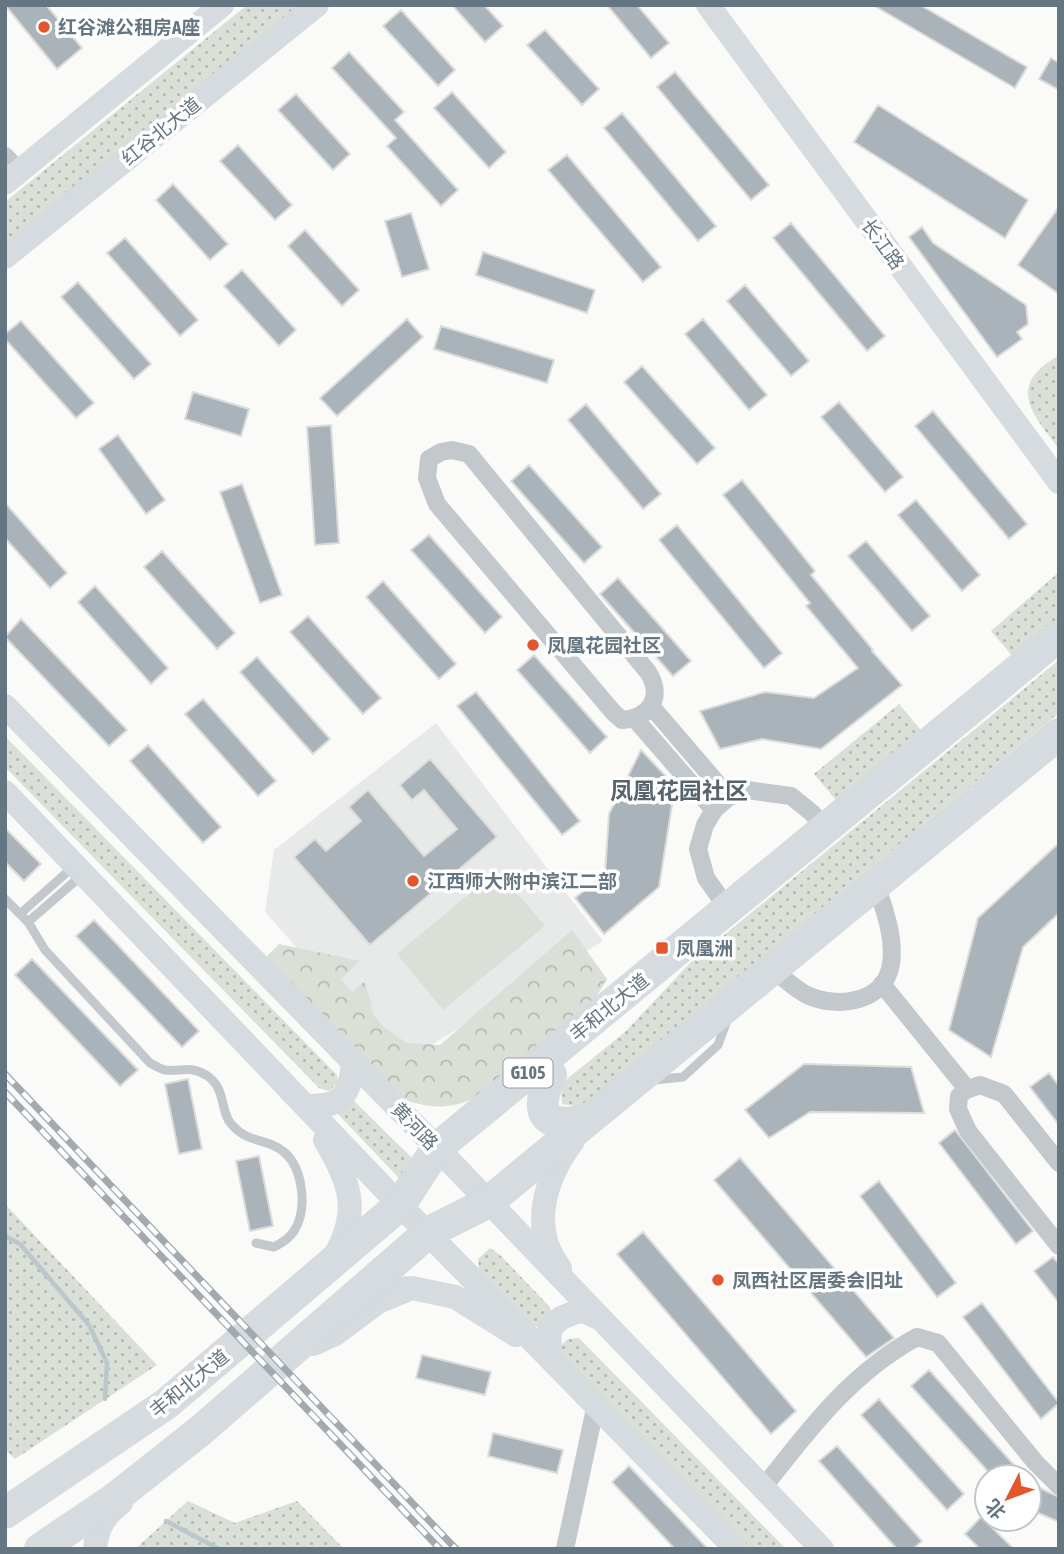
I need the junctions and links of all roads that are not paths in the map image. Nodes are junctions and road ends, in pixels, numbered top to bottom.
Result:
1 (222, 5) edge
2 (317, 5) edge
3 (708, 5) edge
4 (10, 170) edge
5 (5, 257) edge
6 (1059, 482) edge
7 (1059, 636) edge
8 (5, 706) edge
9 (651, 706) junction
10 (635, 719) junction
11 (1059, 734) edge
12 (5, 792) edge
13 (729, 797) junction
14 (714, 810) junction
15 (826, 829) junction
16 (79, 869) junction
17 (876, 884) junction
18 (5, 899) edge
19 (728, 909) junction
20 (20, 914) junction
21 (29, 922) junction
22 (679, 949) junction
23 (772, 969) junction
24 (878, 989) junction
25 (353, 1062) junction
26 (551, 1075) junction
27 (963, 1093) junction
28 (306, 1106) junction
29 (588, 1120) junction
30 (442, 1154) junction
31 (1059, 1163) edge
32 (487, 1203) junction
33 (400, 1205) junction
34 (429, 1232) junction
35 (256, 1243) dead end
36 (1059, 1246) edge
37 (329, 1265) junction
38 (412, 1288) junction
39 (352, 1299) junction
40 (599, 1318) junction
41 (550, 1356) junction
42 (596, 1404) junction
43 (1059, 1486) edge
44 (763, 1488) junction
45 (7, 1509) edge
46 (52, 1546) edge
47 (95, 1549) edge
48 (565, 1549) edge
49 (736, 1549) edge
50 (822, 1549) edge

1 - 4 main road
2 - 5 main road, 红谷北大道
3 - 6 main road, 长江路
7 - 15 highway, 丰和北大道 / G105
8 - 25 main road, 黄河路
9 - 10 street
9 - 10 street
9 - 13 street
10 - 14 street
11 - 17 highway
12 - 16 main road
13 - 14 street
13 - 15 street
14 - 19 street
15 - 19 highway, 丰和北大道 / G105
16 - 20 lane
16 - 21 lane
16 - 28 main road
17 - 23 highway
17 - 24 street
18 - 20 lane
19 - 22 highway, 丰和北大道 / G105
20 - 21 lane
21 - 35 lane
22 - 26 highway
22 - 30 highway, 丰和北大道 / G105
23 - 24 street
23 - 29 highway
24 - 27 street
25 - 28 main road
25 - 30 main road, 黄河路
26 - 29 highway
26 - 30 highway
27 - 31 street
27 - 36 street
28 - 33 main road
28 - 37 main road
29 - 32 highway
29 - 40 main road
30 - 32 main road, 黄河路
30 - 33 highway, 丰和北大道 / G105
32 - 34 highway
32 - 40 main road, 黄河路
33 - 34 main road
33 - 37 highway, 丰和北大道 / G105
34 - 39 highway
34 - 41 main road
37 - 45 highway, 丰和北大道 / G105
38 - 39 main road
38 - 41 main road
38 - 47 main road
39 - 46 highway
40 - 41 main road
40 - 44 main road, 黄河路
41 - 42 main road
42 - 48 street
42 - 49 main road
43 - 44 street
44 - 50 main road, 黄河路

